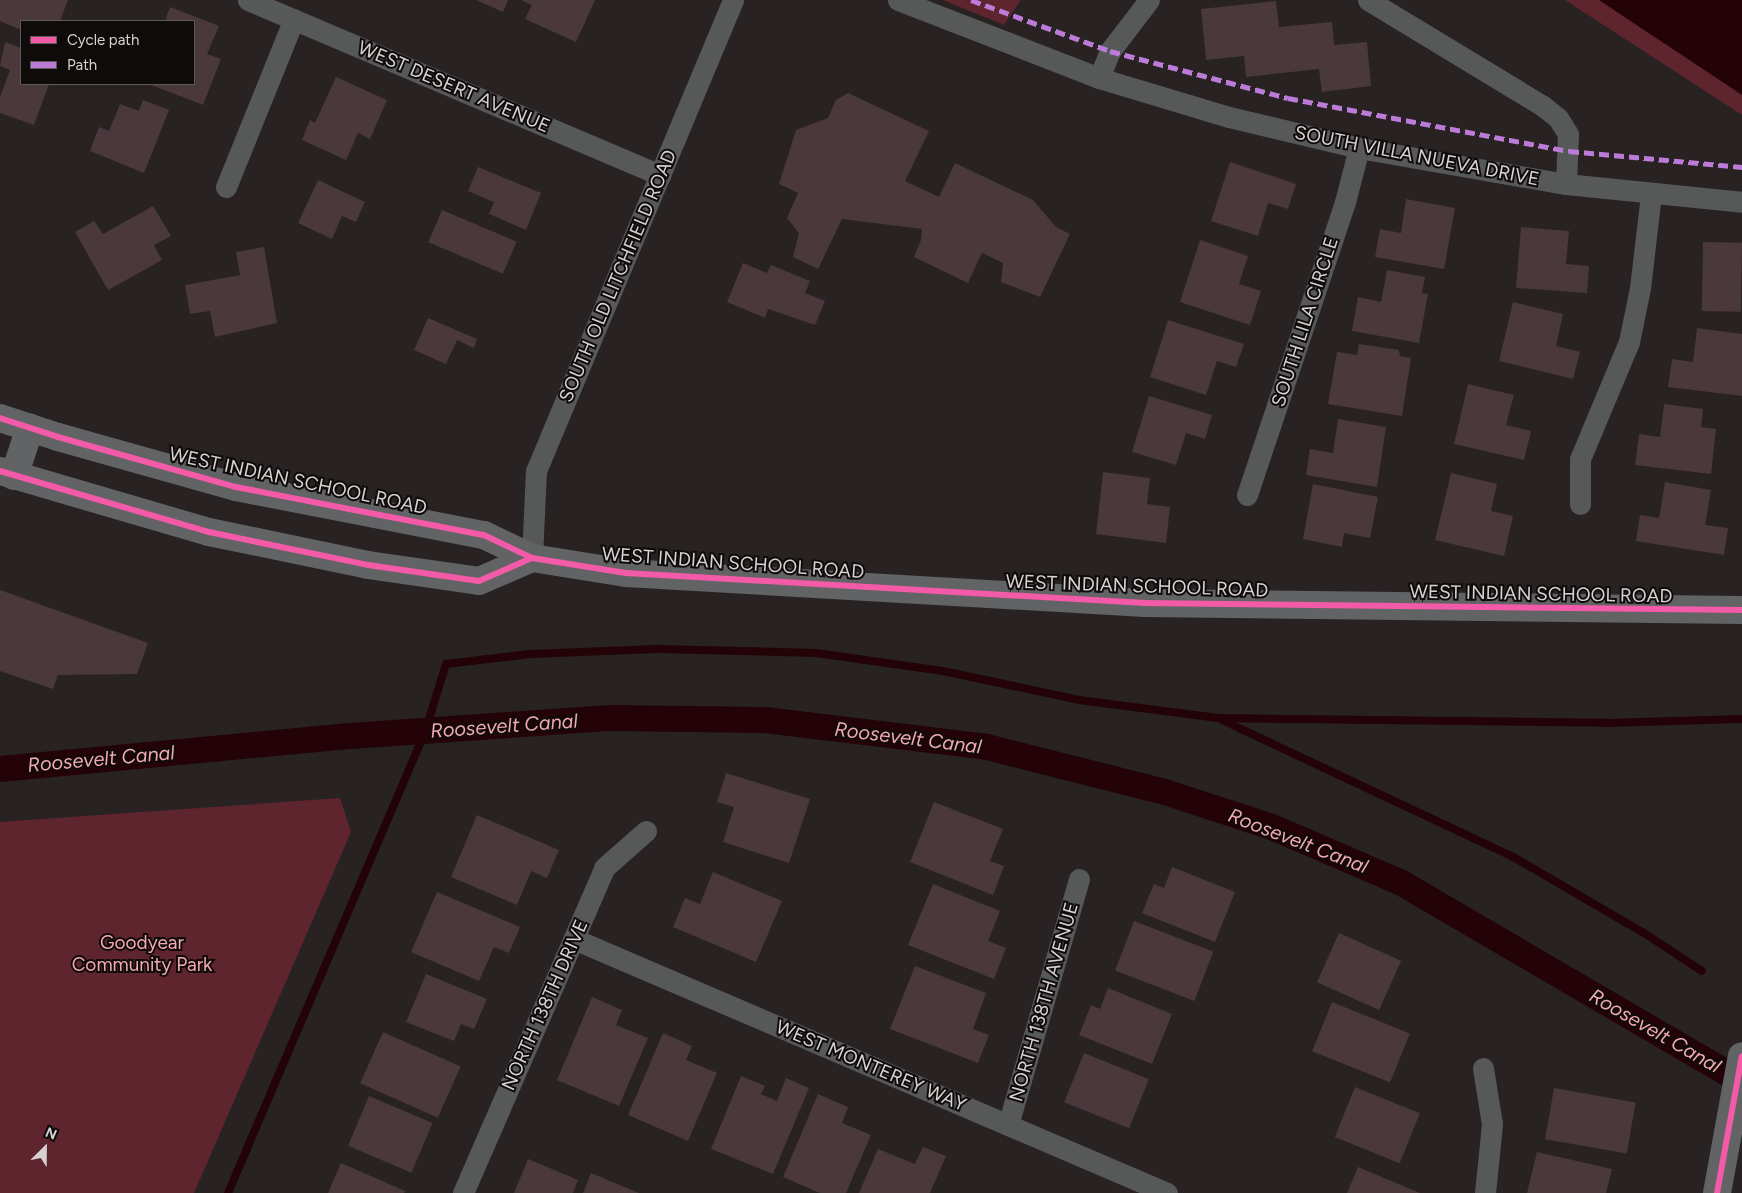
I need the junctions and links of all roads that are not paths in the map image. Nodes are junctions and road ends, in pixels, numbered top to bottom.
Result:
1 (248, 0) edge
2 (733, 0) edge
3 (898, 0) edge
4 (1149, 0) edge
5 (1368, 0) edge
6 (294, 19) junction
7 (1099, 78) junction
8 (1359, 148) junction
9 (660, 175) junction
10 (1566, 184) junction
11 (226, 187) dead end
12 (1651, 194) junction
13 (1742, 202) edge
14 (0, 418) edge
15 (30, 428) junction
16 (7, 473) edge
17 (1247, 495) dead end
18 (1580, 504) dead end
19 (532, 558) junction
20 (1742, 610) edge
21 (646, 831) dead end
22 (1079, 880) dead end
23 (574, 939) junction
24 (1742, 1057) edge
25 (1483, 1068) dead end
26 (1008, 1125) junction
27 (463, 1193) edge
28 (1167, 1193) edge
29 (1485, 1193) edge
30 (1717, 1193) edge

1 - 6 street, WEST DESERT AVENUE
2 - 9 street, SOUTH OLD LITCHFIELD ROAD
3 - 7 street, SOUTH VILLA NUEVA DRIVE
4 - 7 street
5 - 10 street
6 - 9 street, WEST DESERT AVENUE
6 - 11 street
7 - 8 street, SOUTH VILLA NUEVA DRIVE
8 - 10 street, SOUTH VILLA NUEVA DRIVE
8 - 17 street, SOUTH LILA CIRCLE
9 - 19 street, SOUTH OLD LITCHFIELD ROAD
10 - 12 street, SOUTH VILLA NUEVA DRIVE
12 - 13 street, SOUTH VILLA NUEVA DRIVE
12 - 18 street
14 - 15 main road, WEST INDIAN SCHOOL ROAD
15 - 16 main road
15 - 19 main road, WEST INDIAN SCHOOL ROAD
16 - 19 main road
19 - 20 main road, WEST INDIAN SCHOOL ROAD
21 - 23 street, NORTH 138TH DRIVE
22 - 26 street, NORTH 138TH AVENUE
23 - 26 street, WEST MONTEREY WAY
23 - 27 street, NORTH 138TH DRIVE
24 - 30 main road
25 - 29 street
26 - 28 street, WEST MONTEREY WAY

